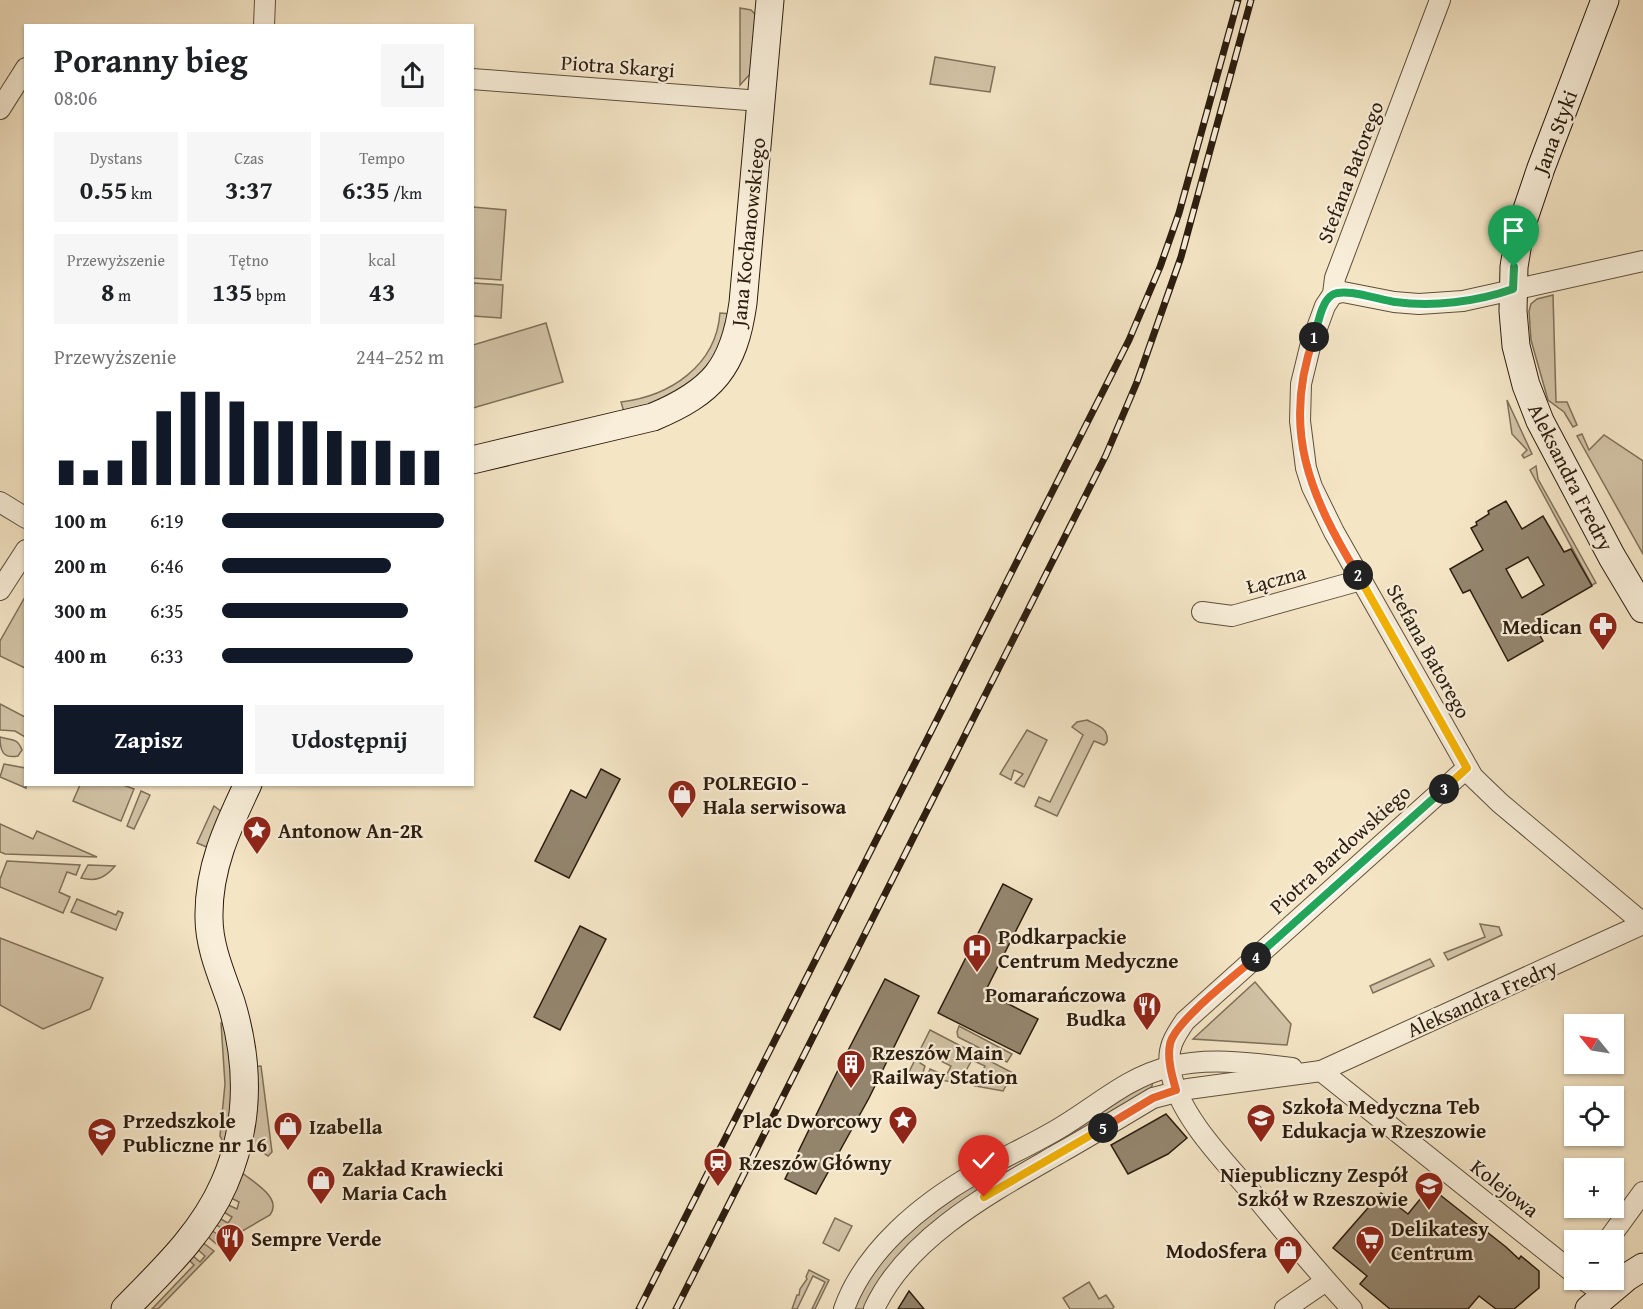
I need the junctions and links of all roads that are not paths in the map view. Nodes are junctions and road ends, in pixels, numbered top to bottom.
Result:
1 (265, 0) edge
2 (770, 0) edge
3 (1440, 0) edge
4 (1605, 0) edge
5 (264, 24) edge
6 (24, 71) edge
7 (474, 79) edge
8 (761, 101) junction
9 (0, 109) edge
10 (1643, 261) edge
11 (1513, 278) junction
12 (1333, 294) junction
13 (474, 460) edge
14 (0, 502) edge
15 (24, 517) edge
16 (24, 552) edge
17 (1361, 580) junction
18 (0, 590) edge
19 (1640, 596) edge
20 (1202, 612) dead end
21 (1467, 768) junction
22 (247, 786) edge
23 (1643, 923) edge
24 (1170, 1067) junction
25 (1321, 1071) junction
26 (1176, 1090) junction
27 (1643, 1192) edge
28 (1615, 1230) edge
29 (1564, 1265) edge
30 (1643, 1267) edge
31 (1326, 1281) junction
32 (1597, 1302) edge
33 (126, 1309) edge
34 (844, 1309) edge
35 (874, 1309) edge
36 (1285, 1309) edge
37 (1352, 1309) edge

1 - 5 street
2 - 8 street, Jana Kochanowskiego
3 - 12 street, Stefana Batorego
4 - 11 street, Jana Styki
6 - 9 street
7 - 8 street, Piotra Skargi
8 - 13 street, Jana Kochanowskiego
10 - 11 street
11 - 12 street
11 - 19 street, Aleksandra Fredry
12 - 17 street, Stefana Batorego
14 - 15 street
16 - 18 street
17 - 20 street, Łączna
17 - 21 street, Stefana Batorego
21 - 23 street, Stefana Batorego
21 - 24 street, Piotra Bardowskiego
22 - 33 street
23 - 25 street, Aleksandra Fredry
24 - 25 street
24 - 26 street
24 - 34 street
25 - 26 street
25 - 29 street, Kolejowa
26 - 31 street
26 - 35 street
27 - 28 street
30 - 32 street
31 - 36 street
31 - 37 street

